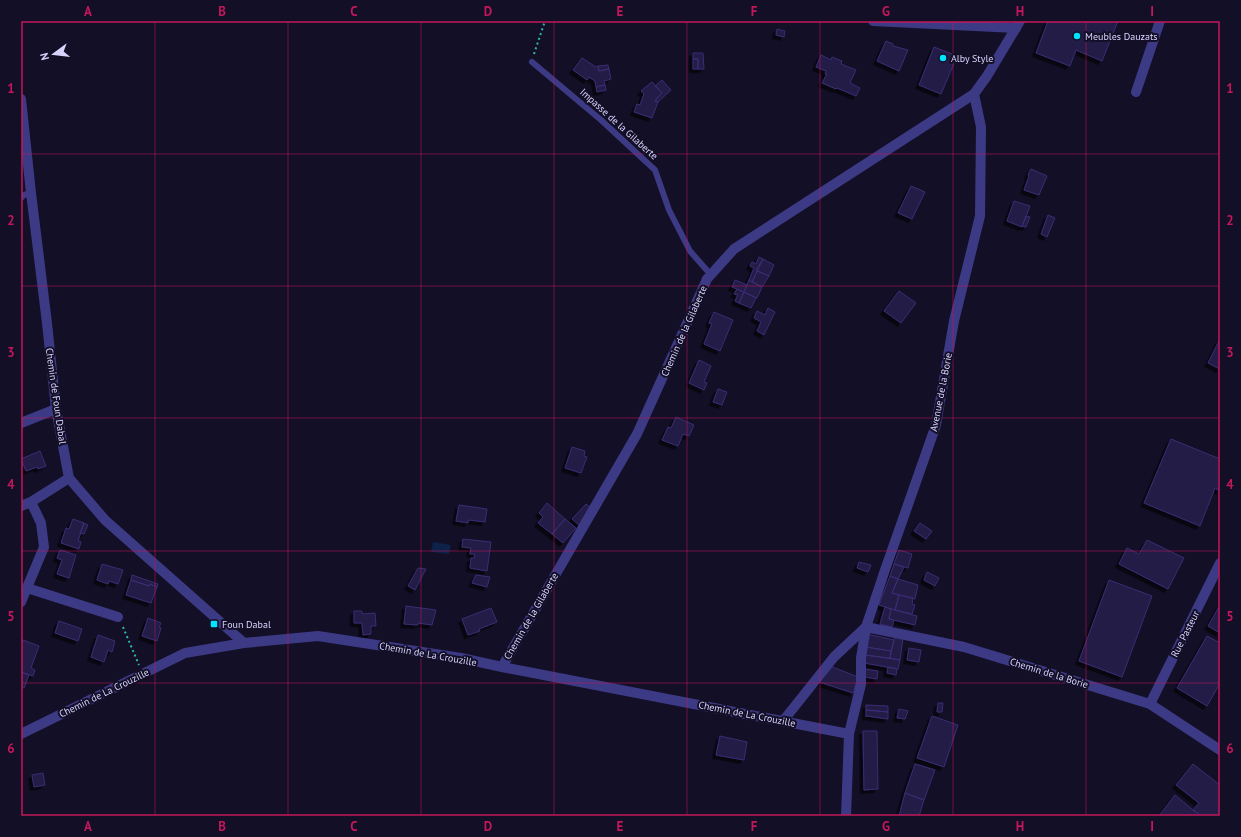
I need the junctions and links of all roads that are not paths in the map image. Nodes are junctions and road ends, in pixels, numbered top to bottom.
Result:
1 (873, 21) edge
2 (1160, 21) edge
3 (1018, 24) edge
4 (532, 62) road end
5 (1136, 92) dead end
6 (974, 94) junction
7 (21, 99) edge
8 (26, 196) edge
9 (711, 275) junction
10 (56, 409) junction
11 (21, 422) edge
12 (69, 478) junction
13 (31, 502) junction
14 (21, 506) edge
15 (1220, 563) edge
16 (27, 588) junction
17 (21, 602) edge
18 (118, 617) road end
19 (866, 627) junction
20 (244, 643) junction
21 (502, 667) junction
22 (1150, 704) junction
23 (783, 721) junction
24 (21, 734) edge
25 (850, 734) junction
26 (1220, 750) edge
27 (846, 816) edge

1 - 3 street
2 - 5 street
3 - 6 street
4 - 9 lane, Impasse de la Gilaberte
6 - 9 street, Chemin de la Gilaberte
6 - 19 street, Avenue de la Borie
7 - 8 street, Chemin de Foun Dabal
8 - 10 street, Chemin de Foun Dabal
9 - 21 street, Chemin de la Gilaberte
10 - 11 street
10 - 12 street, Chemin de Foun Dabal
12 - 13 street
12 - 20 street, Chemin de Foun Dabal
13 - 14 street
13 - 16 street
15 - 22 street, Rue Pasteur
16 - 17 street
16 - 18 street
19 - 22 street, Chemin de la Borie
19 - 23 street
19 - 25 street, Avenue de la Borie
20 - 21 street, Chemin de La Crouzille
20 - 24 street, Chemin de La Crouzille
21 - 23 street, Chemin de La Crouzille
22 - 26 street, Chemin de la Borie
23 - 25 street, Chemin de La Crouzille
25 - 27 street, Avenue de la Borie

